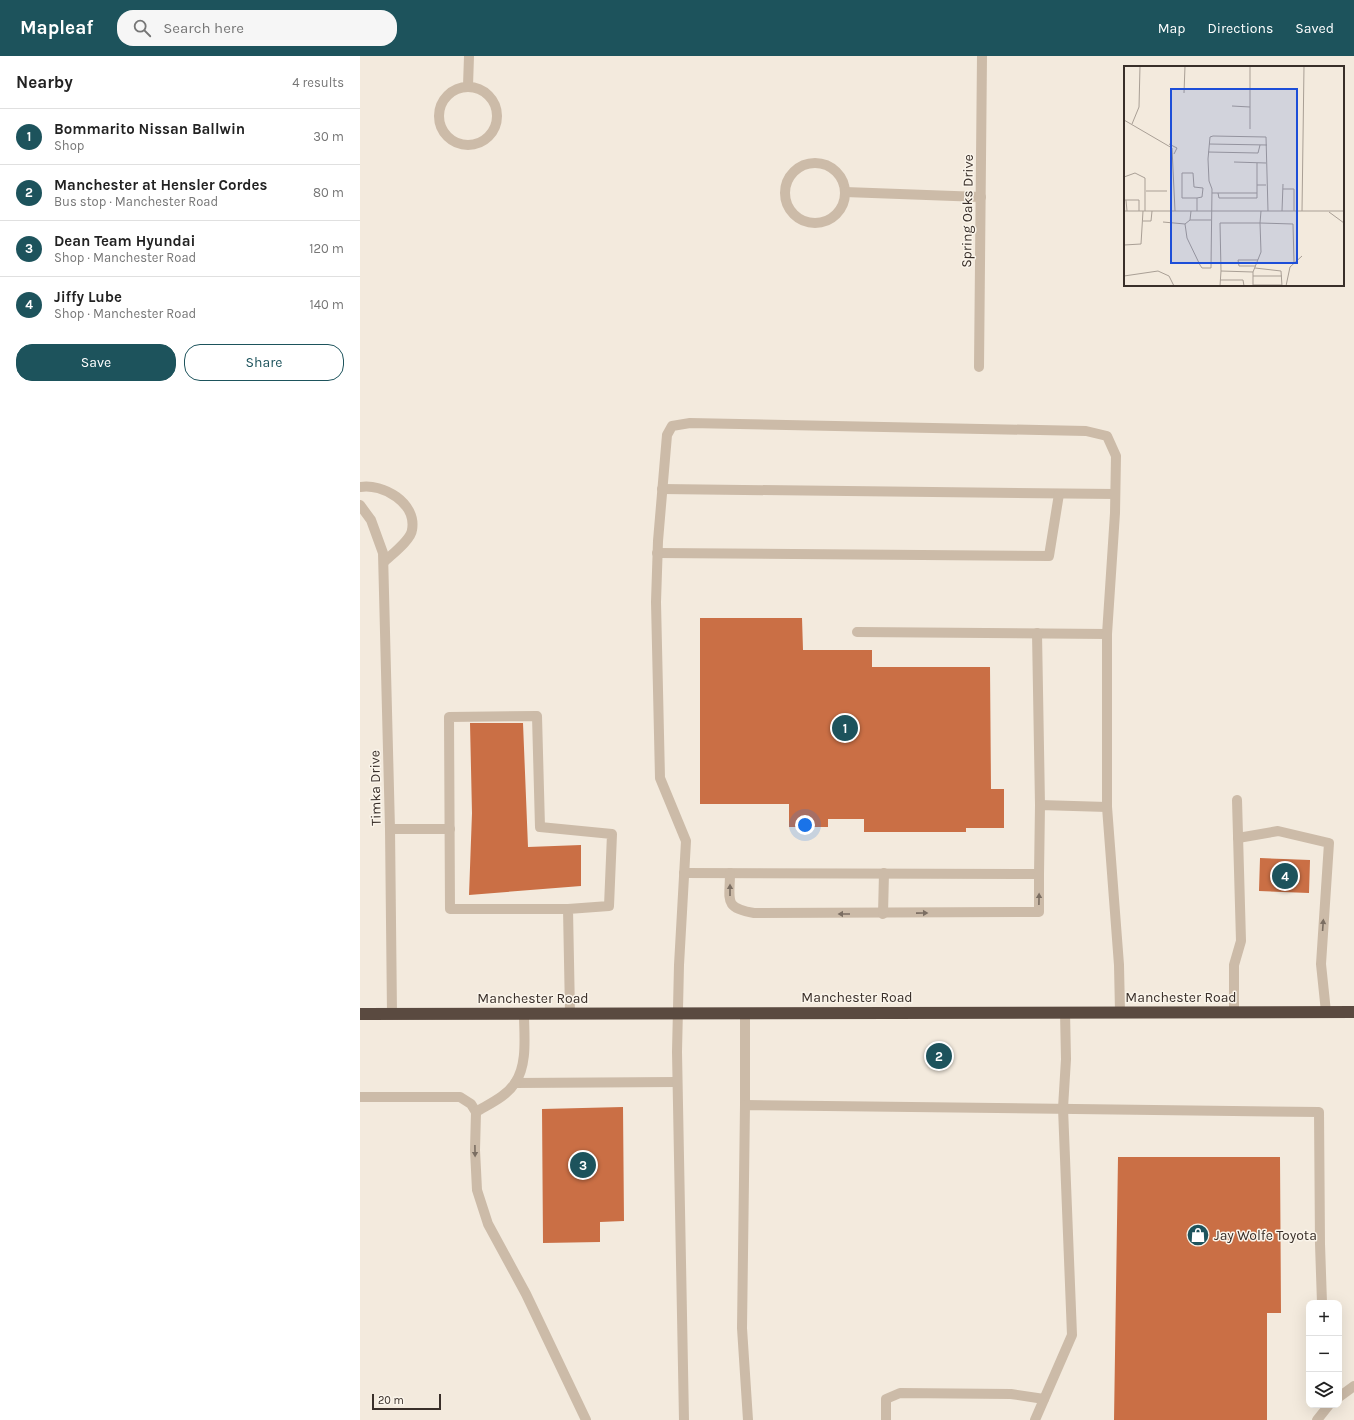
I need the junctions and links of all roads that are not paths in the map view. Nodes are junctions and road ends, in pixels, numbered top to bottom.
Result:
1 (469, 56) edge
2 (982, 56) edge
3 (468, 86) junction
4 (845, 192) junction
5 (981, 197) junction
6 (979, 367) dead end
7 (360, 487) edge
8 (662, 489) junction
9 (1059, 494) junction
10 (1115, 494) junction
11 (360, 505) edge
12 (657, 553) junction
13 (384, 562) junction
14 (857, 632) dead end
15 (1037, 633) junction
16 (1107, 634) junction
17 (1237, 800) dead end
18 (1040, 805) junction
19 (1107, 807) junction
20 (390, 829) junction
21 (450, 829) junction
22 (1238, 838) junction
23 (684, 873) junction
24 (730, 873) junction
25 (884, 873) junction
26 (1039, 874) junction
27 (568, 909) junction
28 (883, 914) junction
29 (678, 1012) junction
30 (1066, 1012) junction
31 (1120, 1012) junction
32 (1234, 1012) junction
33 (1326, 1012) junction
34 (1354, 1012) edge
35 (524, 1013) junction
36 (570, 1013) junction
37 (745, 1013) junction
38 (360, 1014) edge
39 (392, 1014) junction
40 (678, 1082) junction
41 (515, 1083) junction
42 (360, 1097) edge
43 (745, 1105) junction
44 (1063, 1108) junction
45 (476, 1112) junction
46 (1322, 1300) edge
47 (1354, 1386) edge
48 (1342, 1395) edge
49 (1044, 1399) junction
50 (1326, 1408) edge
51 (586, 1420) edge
52 (684, 1420) edge
53 (748, 1420) edge
54 (886, 1420) edge
55 (1035, 1420) edge
56 (1317, 1420) edge

1 - 3 street
2 - 5 street, Spring Oaks Drive
3 - 3 street
4 - 4 street
4 - 5 street
5 - 6 street, Spring Oaks Drive
7 - 13 street
8 - 9 street
8 - 10 street
8 - 12 street
9 - 10 street
9 - 12 street
10 - 16 street
11 - 13 street, Timka Drive
12 - 23 street
13 - 20 street, Timka Drive
14 - 15 street
15 - 16 street
15 - 18 street
16 - 19 street
17 - 22 street
18 - 19 street
18 - 26 street
19 - 31 street
20 - 21 street
20 - 39 street, Timka Drive
21 - 27 street
21 - 27 street
22 - 32 street
33 -> 22 street
23 - 24 street
23 - 29 street
24 - 25 street
28 -> 24 street
25 - 26 street
25 - 28 street
28 -> 26 street
27 - 36 street
29 - 36 highway, Manchester Road
29 - 37 highway, Manchester Road
29 - 40 street
30 - 31 highway, Manchester Road
30 - 37 highway, Manchester Road
30 - 44 street
31 - 32 highway, Manchester Road
32 - 33 highway, Manchester Road
33 - 34 highway, Manchester Road
35 - 36 highway, Manchester Road
35 - 39 highway, Manchester Road
35 - 41 street
37 - 43 street
38 - 39 highway, Manchester Road
40 - 41 street
40 - 52 street
41 - 45 street
42 - 45 street
43 - 44 street
43 - 53 street
44 - 46 street
44 - 49 street
45 -> 51 street
47 - 48 street
49 - 54 street
49 - 55 street
50 - 56 street

